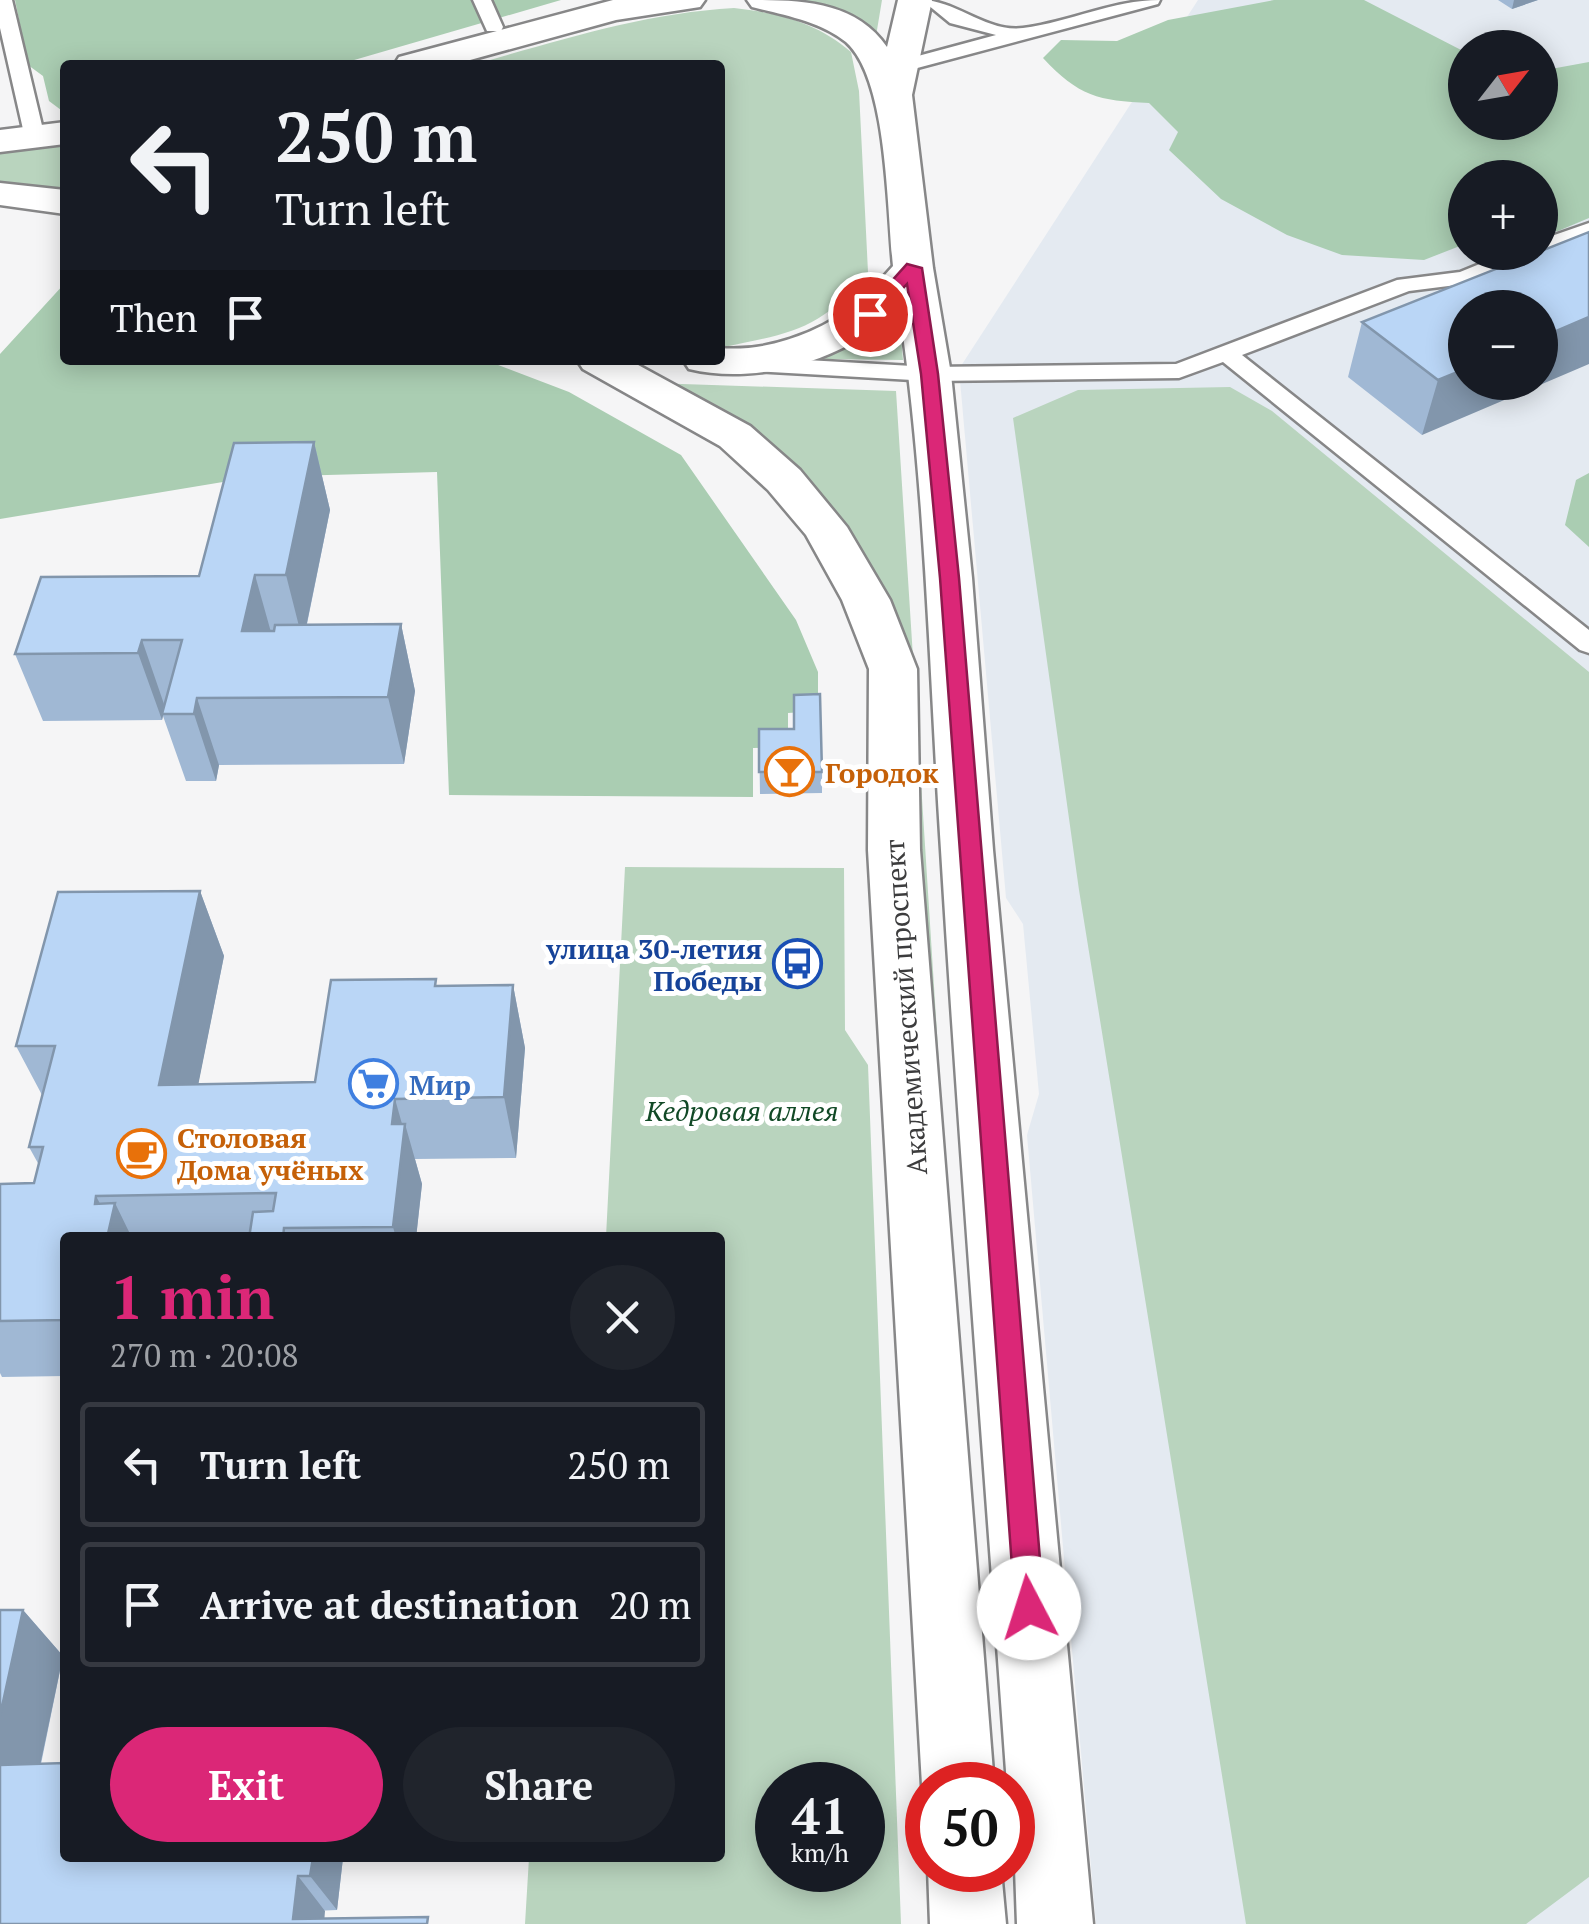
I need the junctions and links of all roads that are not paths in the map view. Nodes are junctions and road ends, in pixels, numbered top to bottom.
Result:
1 (3, 0) edge
2 (482, 0) edge
3 (688, 0) edge
4 (764, 0) edge
5 (914, 0) edge
6 (931, 0) edge
7 (1151, 0) edge
8 (627, 5) edge
9 (494, 27) dead end
10 (1018, 34) junction
11 (430, 60) edge
12 (897, 80) junction
13 (33, 138) edge
14 (0, 194) edge
15 (60, 201) edge
16 (1589, 229) edge
17 (1558, 241) edge
18 (913, 268) junction
19 (1484, 270) edge
20 (1226, 353) junction
21 (725, 362) edge
22 (749, 364) junction
23 (607, 365) edge
24 (930, 374) junction
25 (1589, 644) edge
26 (956, 1762) edge
27 (966, 1892) edge
28 (968, 1924) edge
29 (1055, 1924) edge

1 - 13 lane
2 - 9 lane
3 - 8 main road
4 - 12 main road
5 - 12 main road
6 - 10 lane
7 - 10 lane
8 - 11 main road
10 - 12 lane
12 - 18 main road
14 - 15 main road
16 - 17 lane
18 - 22 main road
18 - 24 main road
19 - 20 lane
20 - 24 lane
20 - 25 lane
21 - 22 main road
22 - 24 lane
23 - 26 main road, Академический проспект
24 - 29 main road
27 - 28 main road

